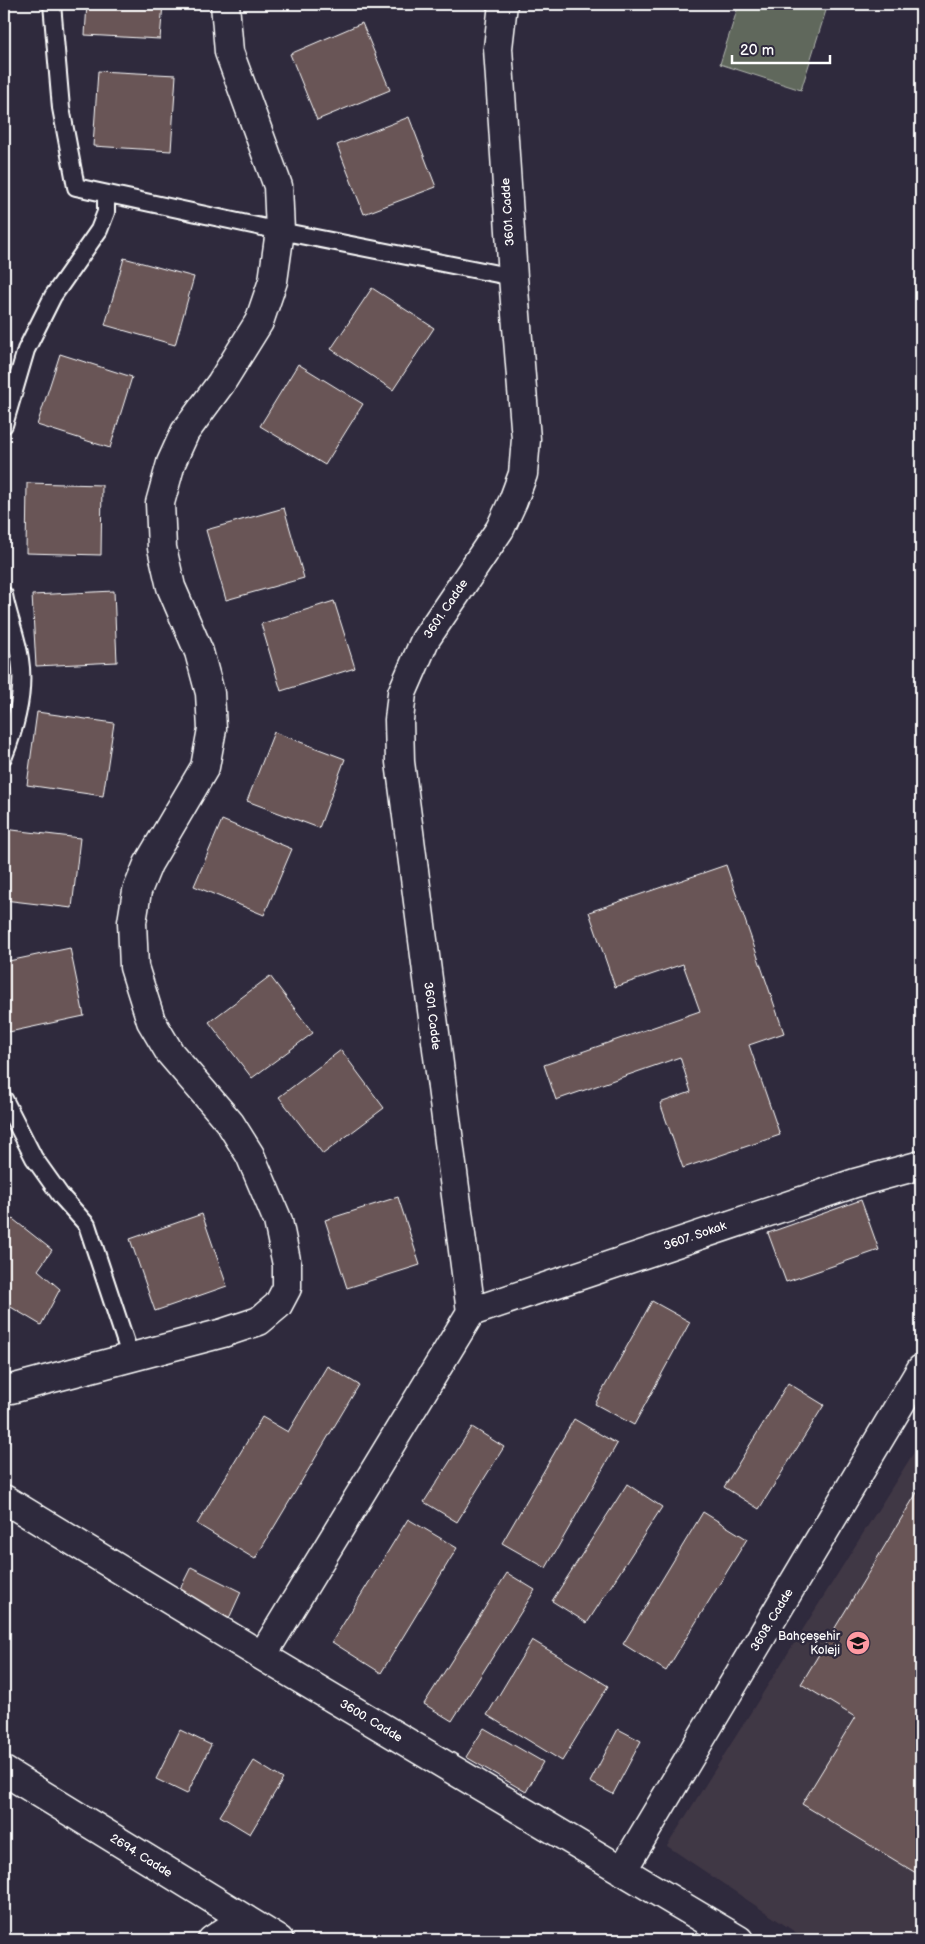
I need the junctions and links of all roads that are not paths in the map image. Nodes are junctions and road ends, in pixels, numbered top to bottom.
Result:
1 (52, 4) edge
2 (225, 4) edge
3 (503, 4) edge
4 (106, 194) junction
5 (280, 231) junction
6 (513, 276) junction
7 (4, 425) edge
8 (4, 595) edge
9 (4, 756) edge
10 (4, 1099) edge
11 (921, 1165) edge
12 (471, 1312) junction
13 (131, 1358) junction
14 (921, 1369) edge
15 (4, 1388) edge
16 (4, 1499) edge
17 (262, 1656) junction
18 (4, 1771) edge
19 (622, 1871) junction
20 (243, 1919) junction
21 (212, 1940) edge
22 (279, 1940) edge
23 (739, 1940) edge

1 - 4 lane
2 - 5 street
3 - 6 street, 3601. Cadde
4 - 5 lane
4 - 7 lane
5 - 6 lane
5 - 13 street
6 - 12 street, 3601. Cadde
8 - 9 lane
10 - 13 lane
11 - 12 street, 3607. Sokak
12 - 17 street
13 - 15 street
14 - 19 street, 3608. Cadde
16 - 17 street, 3600. Cadde
17 - 19 street, 3600. Cadde
18 - 20 street, 2694. Cadde
19 - 23 street, 3600. Cadde
20 - 21 street
20 - 22 street, 2694. Cadde

